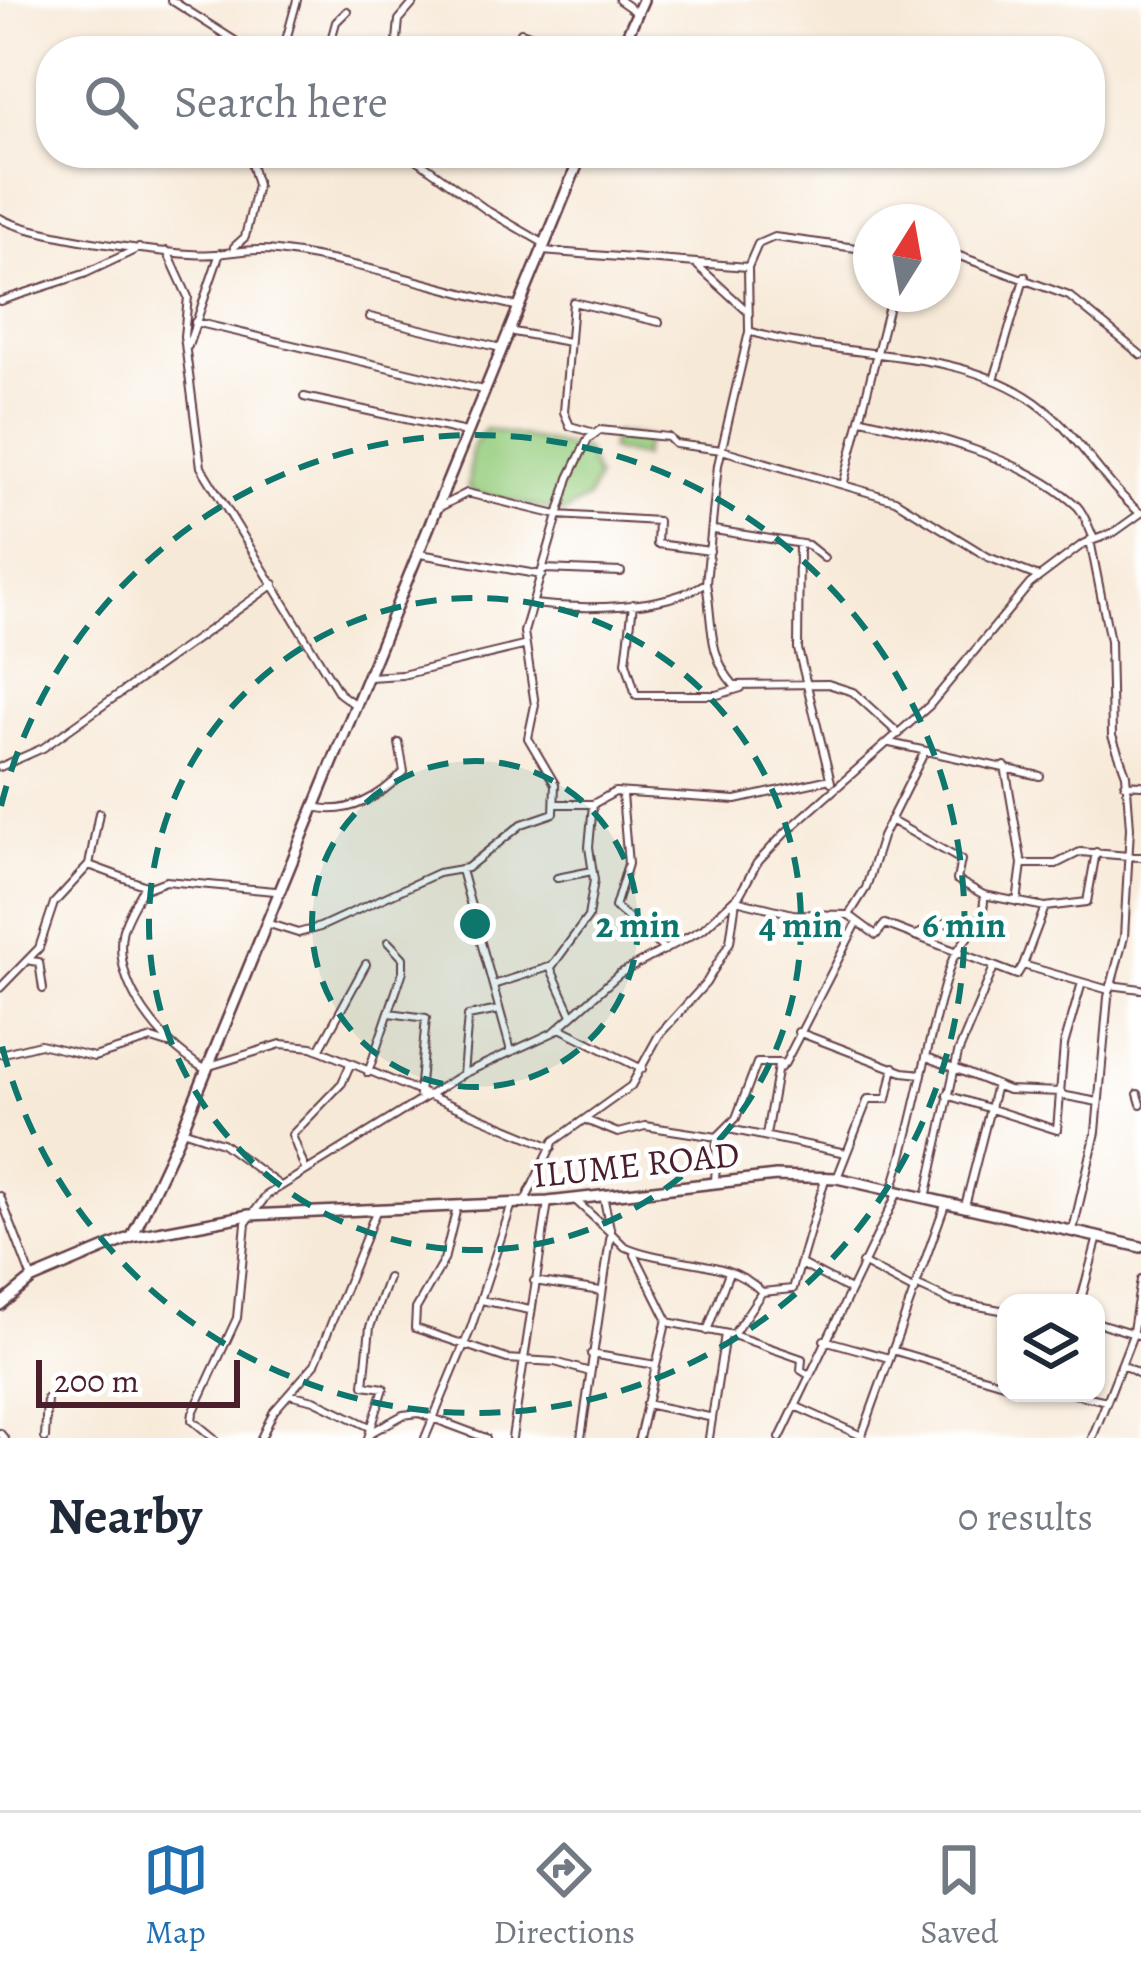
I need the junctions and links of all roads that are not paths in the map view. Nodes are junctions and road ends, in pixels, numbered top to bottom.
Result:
1 (171, 0) edge
2 (297, 0) edge
3 (416, 0) edge
4 (620, 0) edge
5 (643, 0) edge
6 (347, 11) dead end
7 (637, 12) junction
8 (227, 36) edge
9 (287, 36) edge
10 (332, 36) edge
11 (397, 36) edge
12 (627, 36) edge
13 (252, 168) edge
14 (430, 168) edge
15 (576, 168) edge
16 (0, 218) edge
17 (142, 246) junction
18 (233, 247) junction
19 (544, 247) junction
20 (853, 248) edge
21 (167, 250) junction
22 (220, 254) junction
23 (961, 256) edge
24 (696, 264) junction
25 (748, 267) junction
26 (1025, 276) junction
27 (0, 301) edge
28 (519, 307) junction
29 (746, 311) junction
30 (888, 312) edge
31 (370, 317) dead end
32 (194, 322) junction
33 (659, 322) dead end
34 (508, 331) junction
35 (749, 331) junction
36 (569, 342) junction
37 (502, 348) junction
38 (187, 353) junction
39 (877, 354) junction
40 (1141, 355) edge
41 (994, 380) junction
42 (484, 391) junction
43 (304, 397) dead end
44 (862, 419) junction
45 (466, 432) junction
46 (595, 433) junction
47 (722, 450) junction
48 (844, 483) junction
49 (434, 510) junction
50 (1141, 513) edge
51 (557, 514) junction
52 (714, 530) junction
53 (1092, 540) junction
54 (799, 544) junction
55 (710, 551) junction
56 (416, 553) junction
57 (824, 558) dead end
58 (543, 572) junction
59 (621, 572) dead end
60 (1040, 577) junction
61 (706, 583) junction
62 (274, 584) junction
63 (532, 604) junction
64 (633, 604) junction
65 (523, 646) junction
66 (365, 677) junction
67 (806, 686) junction
68 (744, 688) junction
69 (354, 704) junction
70 (899, 734) junction
71 (886, 742) junction
72 (399, 743) dead end
73 (925, 751) junction
74 (1005, 766) junction
75 (0, 767) edge
76 (1040, 776) dead end
77 (830, 779) junction
78 (1125, 784) junction
79 (1139, 786) edge
80 (834, 789) junction
81 (622, 794) junction
82 (1127, 797) junction
83 (557, 804) junction
84 (593, 804) junction
85 (310, 806) junction
86 (99, 813) dead end
87 (890, 820) junction
88 (1096, 851) junction
89 (1127, 856) junction
90 (1141, 857) edge
91 (1022, 864) junction
92 (89, 865) junction
93 (461, 870) junction
94 (592, 872) junction
95 (557, 878) dead end
96 (146, 886) junction
97 (275, 891) junction
98 (984, 895) junction
99 (735, 899) junction
100 (1017, 902) junction
101 (1045, 907) junction
102 (849, 915) junction
103 (263, 922) junction
104 (857, 923) junction
105 (981, 924) junction
106 (914, 936) junction
107 (388, 942) dead end
108 (665, 950) junction
109 (954, 952) junction
110 (28, 961) junction
111 (366, 964) dead end
112 (1023, 965) junction
113 (552, 966) junction
114 (994, 967) junction
115 (493, 985) junction
116 (1081, 986) junction
117 (1110, 987) junction
118 (0, 988) edge
119 (43, 989) dead end
120 (1141, 989) edge
121 (499, 1010) junction
122 (390, 1013) junction
123 (572, 1015) junction
124 (560, 1028) junction
125 (798, 1032) junction
126 (168, 1044) junction
127 (319, 1050) junction
128 (511, 1051) junction
129 (0, 1054) edge
130 (927, 1057) junction
131 (779, 1063) junction
132 (350, 1065) junction
133 (954, 1066) junction
134 (894, 1067) junction
135 (203, 1068) junction
136 (642, 1070) junction
137 (368, 1072) junction
138 (463, 1074) junction
139 (921, 1074) junction
140 (997, 1085) junction
141 (1061, 1094) junction
142 (1138, 1094) edge
143 (947, 1095) junction
144 (421, 1097) junction
145 (1098, 1102) junction
146 (1141, 1104) edge
147 (990, 1109) junction
148 (586, 1120) junction
149 (729, 1129) junction
150 (182, 1130) junction
151 (766, 1135) junction
152 (716, 1137) junction
153 (552, 1147) junction
154 (846, 1153) junction
155 (305, 1168) junction
156 (832, 1177) junction
157 (715, 1183) junction
158 (279, 1185) junction
159 (895, 1192) junction
160 (603, 1195) junction
161 (0, 1196) edge
162 (572, 1198) junction
163 (926, 1198) junction
164 (548, 1202) junction
165 (946, 1202) junction
166 (518, 1204) junction
167 (965, 1206) junction
168 (457, 1207) junction
169 (375, 1214) junction
170 (249, 1215) junction
171 (1072, 1231) junction
172 (611, 1233) junction
173 (131, 1237) junction
174 (1098, 1237) junction
175 (623, 1246) junction
176 (1141, 1247) edge
177 (862, 1263) junction
178 (801, 1264) junction
179 (729, 1273) junction
180 (388, 1278) dead end
181 (32, 1279) junction
182 (1141, 1280) edge
183 (534, 1281) junction
184 (848, 1288) junction
185 (917, 1289) junction
186 (602, 1291) junction
187 (762, 1292) junction
188 (1083, 1294) edge
189 (481, 1300) junction
190 (0, 1304) edge
191 (531, 1310) junction
192 (997, 1310) edge
193 (667, 1322) junction
194 (1105, 1325) edge
195 (707, 1331) junction
196 (729, 1335) junction
197 (1137, 1335) edge
198 (824, 1340) junction
199 (463, 1343) junction
200 (591, 1354) junction
201 (890, 1354) junction
202 (524, 1361) junction
203 (656, 1365) junction
204 (1123, 1365) junction
205 (590, 1372) junction
206 (1141, 1375) edge
207 (809, 1376) junction
208 (997, 1382) edge
209 (289, 1394) junction
210 (46, 1398) dead end
211 (1107, 1401) joint
212 (646, 1404) junction
213 (795, 1405) junction
214 (434, 1415) junction
215 (709, 1417) junction
216 (371, 1433) edge
217 (861, 1437) edge
218 (45, 1438) edge
219 (214, 1438) edge
220 (261, 1438) edge
221 (425, 1438) edge
222 (486, 1438) edge
223 (512, 1438) edge
224 (581, 1438) edge
225 (639, 1438) edge
226 (709, 1438) edge
227 (781, 1438) edge
228 (1092, 1438) edge

1 - 8 street
2 - 9 street
3 - 11 street
4 - 7 street
5 - 7 street
6 - 10 street
7 - 12 street
13 - 18 street
14 - 19 street
15 - 19 street
16 - 17 street
17 - 21 street
17 - 27 street
18 - 22 street
18 - 28 street
19 - 24 street
19 - 28 street
20 - 25 street
21 - 22 street
21 - 38 street
22 - 32 street
23 - 26 street
24 - 25 street
24 - 29 street
25 - 29 street
26 - 40 street
26 - 41 street
28 - 34 street
29 - 35 street
30 - 39 street
31 - 37 street
32 - 38 street
32 - 42 street
33 - 36 street
34 - 36 street
34 - 37 street
35 - 39 street
35 - 47 street
36 - 46 street
37 - 42 street
38 - 62 street
39 - 41 street
39 - 44 street
41 - 50 street
42 - 45 street
43 - 45 street
44 - 48 street
44 - 53 street
45 - 49 street
46 - 47 street
46 - 51 street
47 - 48 street
47 - 52 street
48 - 60 street
49 - 51 street
49 - 56 street
50 - 53 street
51 - 55 street
51 - 58 street
52 - 54 street
52 - 55 street
53 - 60 street
53 - 78 street
54 - 57 street
54 - 67 street
55 - 61 street
56 - 58 street
56 - 66 street
58 - 59 street
58 - 63 street
60 - 70 street
61 - 64 street
61 - 68 street
62 - 69 street
62 - 75 street
63 - 64 street
63 - 65 street
64 - 68 street
65 - 66 street
65 - 83 street
66 - 69 street
67 - 68 street
67 - 70 street
67 - 77 street
69 - 85 street
70 - 71 street
71 - 73 street
71 - 80 street
72 - 85 street
73 - 74 street
73 - 87 street
74 - 76 street
74 - 91 street
77 - 80 street
77 - 81 street
78 - 79 street
78 - 82 street
79 - 82 street
80 - 99 street
81 - 84 street
81 - 108 street
82 - 89 street
83 - 84 street
83 - 93 street
84 - 94 street
85 - 97 street
86 - 92 street
87 - 98 street
87 - 102 street
88 - 89 street
88 - 91 street
88 - 101 street
89 - 90 street
89 - 117 street
91 - 100 street
92 - 96 street
92 - 110 street
93 - 103 street
93 - 115 street
94 - 95 street
94 - 113 street
96 - 97 street
96 - 126 street
97 - 103 street
98 - 100 street
98 - 105 street
99 - 102 street
99 - 108 street
99 - 136 street
100 - 101 street
101 - 112 street
102 - 104 street
103 - 135 street
104 - 106 street
104 - 125 street
105 - 106 street
105 - 109 street
106 - 109 street
107 - 122 street
108 - 123 street
109 - 114 street
109 - 130 street
110 - 118 street
110 - 119 street
111 - 127 street
112 - 114 street
112 - 116 street
113 - 115 street
113 - 123 street
114 - 133 street
115 - 121 street
116 - 117 street
116 - 141 street
117 - 120 street
117 - 145 street
121 - 128 street
121 - 138 street
122 - 137 street
122 - 144 street
123 - 124 street
124 - 128 street
124 - 136 street
125 - 131 street
125 - 134 street
126 - 129 street
126 - 135 street
127 - 132 street
127 - 135 street
128 - 138 street
130 - 133 street
130 - 139 street
131 - 149 street
131 - 151 street
132 - 137 street
132 - 155 street
133 - 140 street
133 - 143 street
134 - 139 street
134 - 154 street
135 - 150 street
136 - 148 street
137 - 144 street
138 - 144 street
139 - 159 street
140 - 141 street
140 - 147 street
141 - 145 street
141 - 147 street
142 - 146 street
143 - 147 street
143 - 163 street
144 - 153 street
144 - 155 street
145 - 171 street
147 - 167 street
148 - 152 street
148 - 153 street
149 - 151 street
149 - 152 street
150 - 158 street
150 - 173 street
151 - 154 street
152 - 157 street
153 - 166 street
154 - 156 street
155 - 158 street
156 - 157 street, ILUME ROAD
156 - 159 street, ILUME ROAD
156 - 178 street
157 - 160 street, ILUME ROAD
158 - 170 street
159 - 163 street, ILUME ROAD
159 - 177 street
160 - 162 street, ILUME ROAD
160 - 172 street
161 - 181 street
162 - 164 street, ILUME ROAD
162 - 172 street
163 - 165 street, ILUME ROAD
164 - 166 street, ILUME ROAD
164 - 183 street
165 - 167 street, ILUME ROAD
165 - 185 street
166 - 168 street, ILUME ROAD
166 - 189 street
167 - 171 street, ILUME ROAD
168 - 169 street, ILUME ROAD
168 - 199 street
169 - 170 street, ILUME ROAD
169 - 209 street
170 - 173 street, ILUME ROAD
170 - 219 street
171 - 174 street, ILUME ROAD
172 - 175 street
172 - 186 street
173 - 181 street, ILUME ROAD
174 - 176 street, ILUME ROAD
174 - 188 street
175 - 179 street
175 - 193 street
177 - 184 street
177 - 185 street
178 - 184 street
178 - 187 street
179 - 187 street
179 - 195 street
180 - 216 street
181 - 190 street, ILUME ROAD
182 - 197 street
183 - 186 street
183 - 191 street
184 - 198 street
185 - 192 street
185 - 201 street
186 - 200 street
187 - 196 street
189 - 191 street
189 - 199 street
191 - 202 street
193 - 195 street
193 - 203 street
194 - 197 street
195 - 196 street
196 - 207 street
196 - 215 street
197 - 204 street
198 - 201 street
198 - 207 street
199 - 202 street
199 - 214 street
200 - 203 street
200 - 205 street
201 - 208 street
201 - 217 street
202 - 205 street
202 - 223 street
203 - 212 street
204 - 206 street
204 - 211 street
205 - 224 street
207 - 213 street
209 - 216 street
209 - 220 street
210 - 218 street
211 - 228 street
212 - 215 street
212 - 225 street
213 - 217 street
213 - 227 street
214 - 216 street
214 - 221 street
214 - 222 street
215 - 226 street

